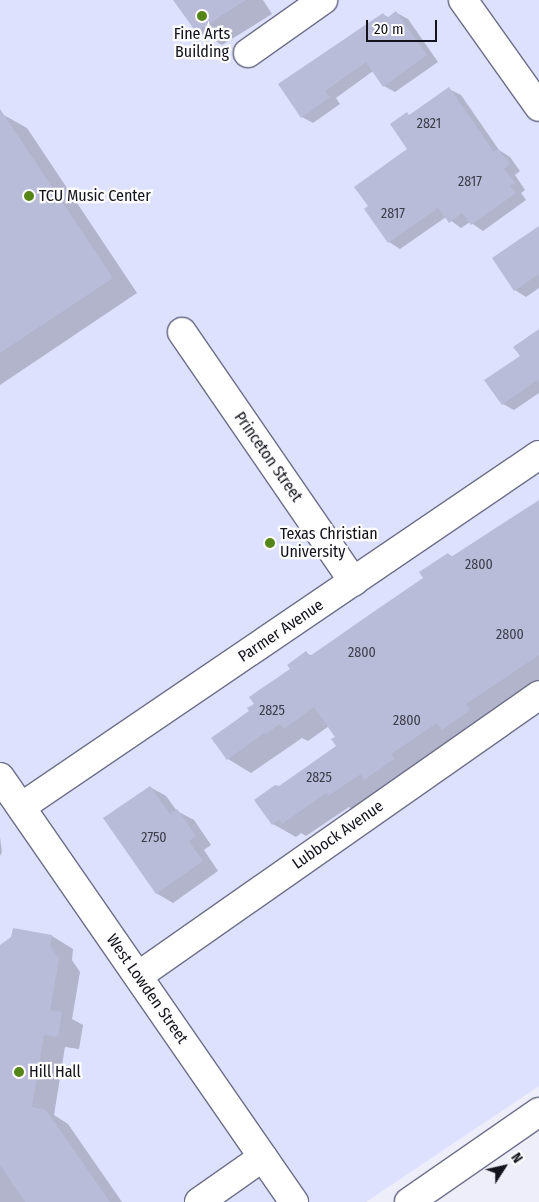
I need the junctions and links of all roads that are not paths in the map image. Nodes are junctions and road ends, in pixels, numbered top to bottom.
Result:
1 (323, 0) edge
2 (462, 0) edge
3 (248, 53) dead end
4 (539, 107) edge
5 (182, 332) dead end
6 (539, 455) edge
7 (354, 582) junction
8 (539, 695) edge
9 (0, 777) edge
10 (22, 807) junction
11 (138, 976) junction
12 (539, 1112) edge
13 (264, 1157) junction
14 (199, 1202) edge
15 (294, 1202) edge
16 (409, 1202) edge

1 - 3 street
2 - 4 street
5 - 7 street, Princeton Street
6 - 7 street, Parmer Avenue
7 - 10 street, Parmer Avenue
8 - 11 street, Lubbock Avenue
9 - 10 street, West Lowden Street
10 - 11 street, West Lowden Street
11 - 13 street, West Lowden Street
12 - 16 street
13 - 14 street
13 - 15 street, West Lowden Street

